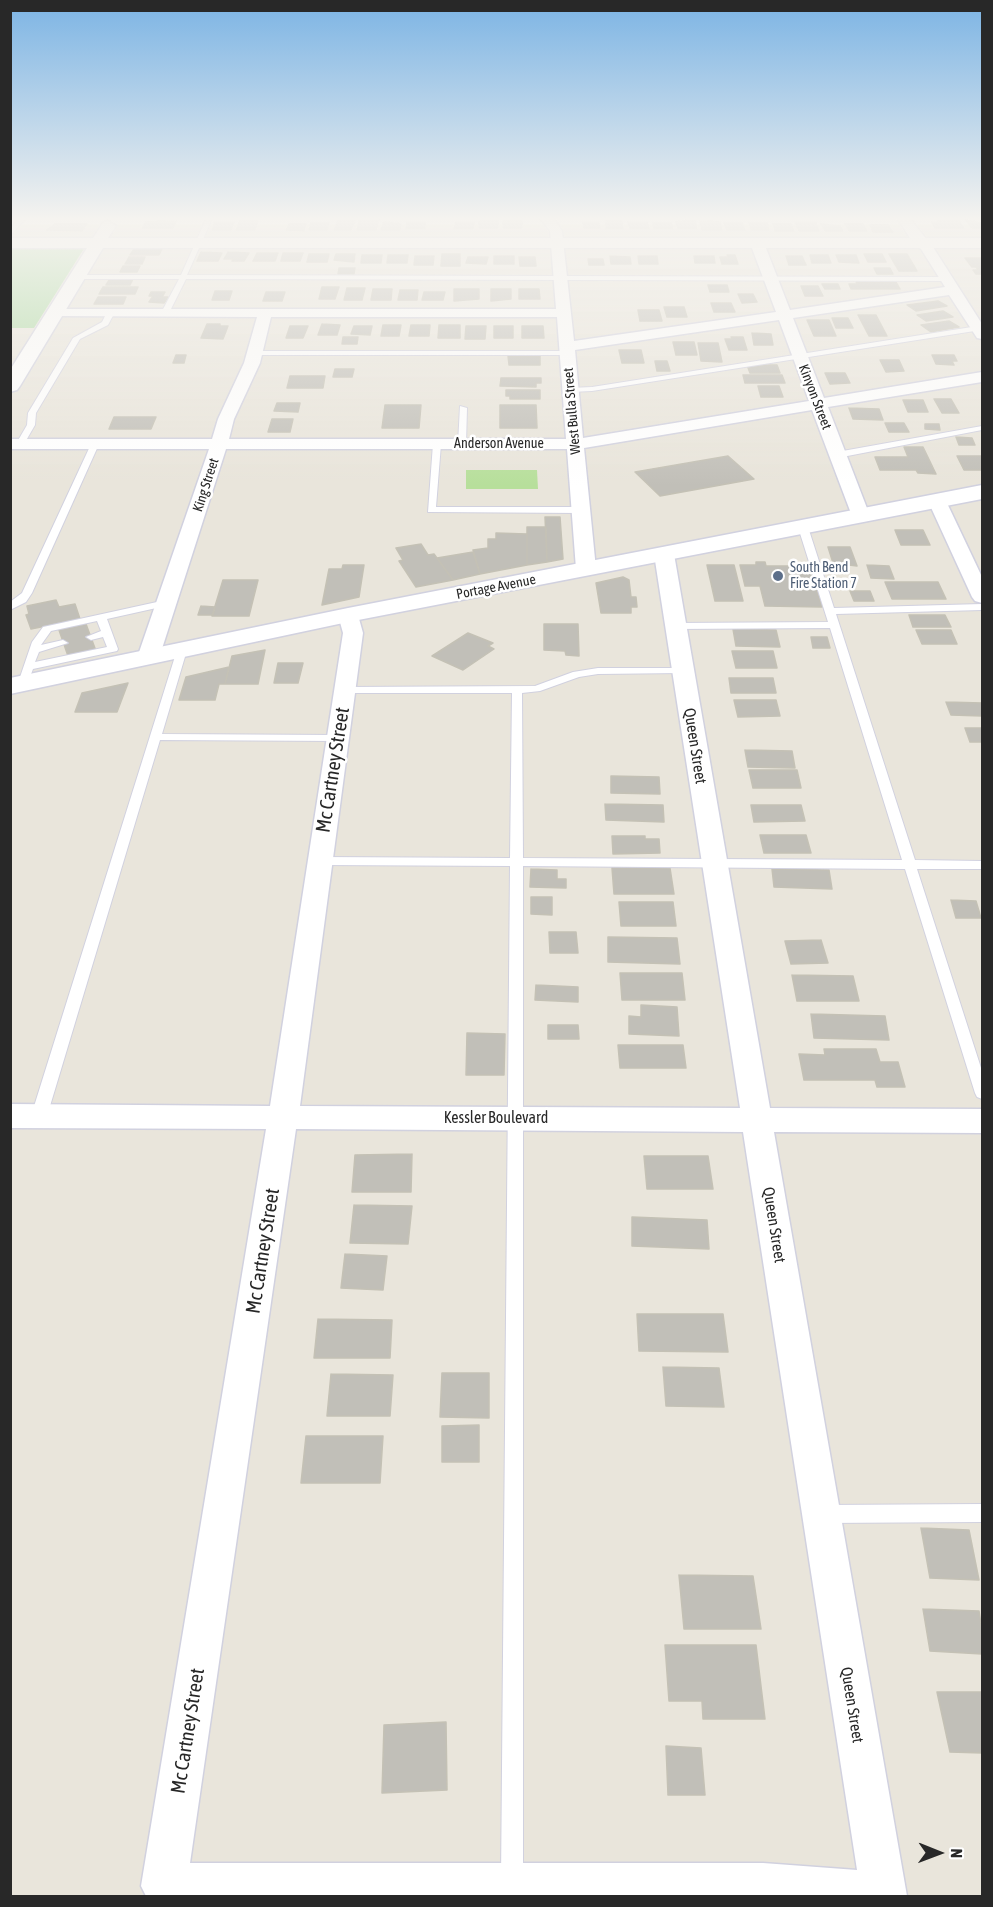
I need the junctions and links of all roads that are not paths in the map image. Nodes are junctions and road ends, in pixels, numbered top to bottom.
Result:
1 (57, 308) edge
2 (168, 308) edge
3 (563, 308) edge
4 (781, 308) edge
5 (823, 308) edge
6 (966, 308) edge
7 (54, 312) junction
8 (111, 312) junction
9 (165, 313) junction
10 (265, 313) junction
11 (563, 314) junction
12 (784, 315) junction
13 (981, 330) edge
14 (567, 350) junction
15 (254, 353) junction
16 (800, 356) junction
17 (982, 376) edge
18 (10, 386) edge
19 (570, 390) junction
20 (818, 404) junction
21 (463, 408) dead end
22 (982, 428) edge
23 (15, 444) edge
24 (95, 444) junction
25 (219, 444) junction
26 (437, 444) junction
27 (462, 444) junction
28 (576, 444) junction
29 (837, 455) junction
30 (982, 492) edge
31 (937, 501) junction
32 (581, 510) junction
33 (861, 516) junction
34 (803, 527) junction
35 (663, 554) junction
36 (586, 569) junction
37 (982, 597) edge
38 (166, 603) junction
39 (10, 607) edge
40 (982, 607) edge
41 (830, 610) junction
42 (348, 615) junction
43 (101, 617) junction
44 (834, 625) junction
45 (675, 626) junction
46 (108, 633) junction
47 (91, 637) dead end
48 (63, 643) dead end
49 (34, 650) junction
50 (183, 650) junction
51 (116, 656) junction
52 (148, 658) junction
53 (683, 670) junction
54 (20, 679) edge
55 (345, 690) junction
56 (517, 690) junction
57 (157, 737) junction
58 (337, 738) junction
59 (319, 861) junction
60 (516, 862) junction
61 (714, 863) junction
62 (912, 863) junction
63 (982, 865) edge
64 (982, 1093) edge
65 (25, 1116) edge
66 (283, 1117) junction
67 (515, 1119) junction
68 (756, 1120) junction
69 (982, 1121) edge
70 (982, 1513) edge
71 (821, 1514) junction
72 (512, 1887) junction
73 (163, 1891) edge
74 (884, 1896) edge

1 - 7 street
2 - 9 lane
3 - 11 street, West Bulla Street
4 - 12 street, Kinyon Street
5 - 12 street
6 - 13 street
7 - 8 street
7 - 18 street
8 - 9 street
8 - 23 lane
9 - 10 street
10 - 11 street
10 - 15 street, King Street
11 - 14 street, West Bulla Street
12 - 14 street
12 - 16 street, Kinyon Street
13 - 16 lane
14 - 15 lane
14 - 19 street, West Bulla Street
15 - 25 street, King Street
16 - 19 lane
16 - 20 street, Kinyon Street
17 - 20 street, Anderson Avenue
19 - 28 street, West Bulla Street
20 - 28 street, Anderson Avenue
20 - 29 street, Kinyon Street
21 - 27 lane
22 - 29 lane
23 - 24 street, Anderson Avenue
24 - 25 street, Anderson Avenue
24 - 39 lane
25 - 26 street, Anderson Avenue
25 - 38 street, King Street
26 - 27 street, Anderson Avenue
26 - 32 lane
27 - 28 street, Anderson Avenue
28 - 32 street, West Bulla Street
29 - 33 street, Kinyon Street
30 - 31 street, Portage Avenue
31 - 33 street, Portage Avenue
31 - 37 street
32 - 36 street, West Bulla Street
33 - 34 street, Portage Avenue
34 - 35 street, Portage Avenue
34 - 41 lane
35 - 36 street, Portage Avenue
35 - 45 street, Queen Street
36 - 42 street, Portage Avenue
38 - 43 lane
38 - 52 street, King Street
40 - 41 lane
41 - 44 lane
42 - 50 street, Portage Avenue
42 - 55 street, Mc Cartney Street
43 - 46 lane
43 - 49 lane
44 - 45 lane
44 - 62 lane
45 - 53 street, Queen Street
46 - 47 lane
46 - 51 lane
48 - 49 lane
49 - 54 lane
50 - 52 street, Portage Avenue
50 - 57 lane
51 - 52 street, Portage Avenue
51 - 54 street, Portage Avenue
53 - 56 lane
53 - 61 street, Queen Street
55 - 56 lane
55 - 58 street, Mc Cartney Street
56 - 60 lane
57 - 58 lane
57 - 65 lane
58 - 59 street, Mc Cartney Street
59 - 60 lane
59 - 66 street, Mc Cartney Street
60 - 61 lane
60 - 67 lane
61 - 62 lane
61 - 68 street, Queen Street
62 - 63 lane
62 - 64 lane
65 - 66 street, Kessler Boulevard
66 - 67 street, Kessler Boulevard
66 - 73 street, Mc Cartney Street
67 - 68 street, Kessler Boulevard
67 - 72 lane
68 - 69 street, Kessler Boulevard
68 - 71 street, Queen Street
70 - 71 lane
71 - 74 street, Queen Street
72 - 73 street
72 - 74 street

